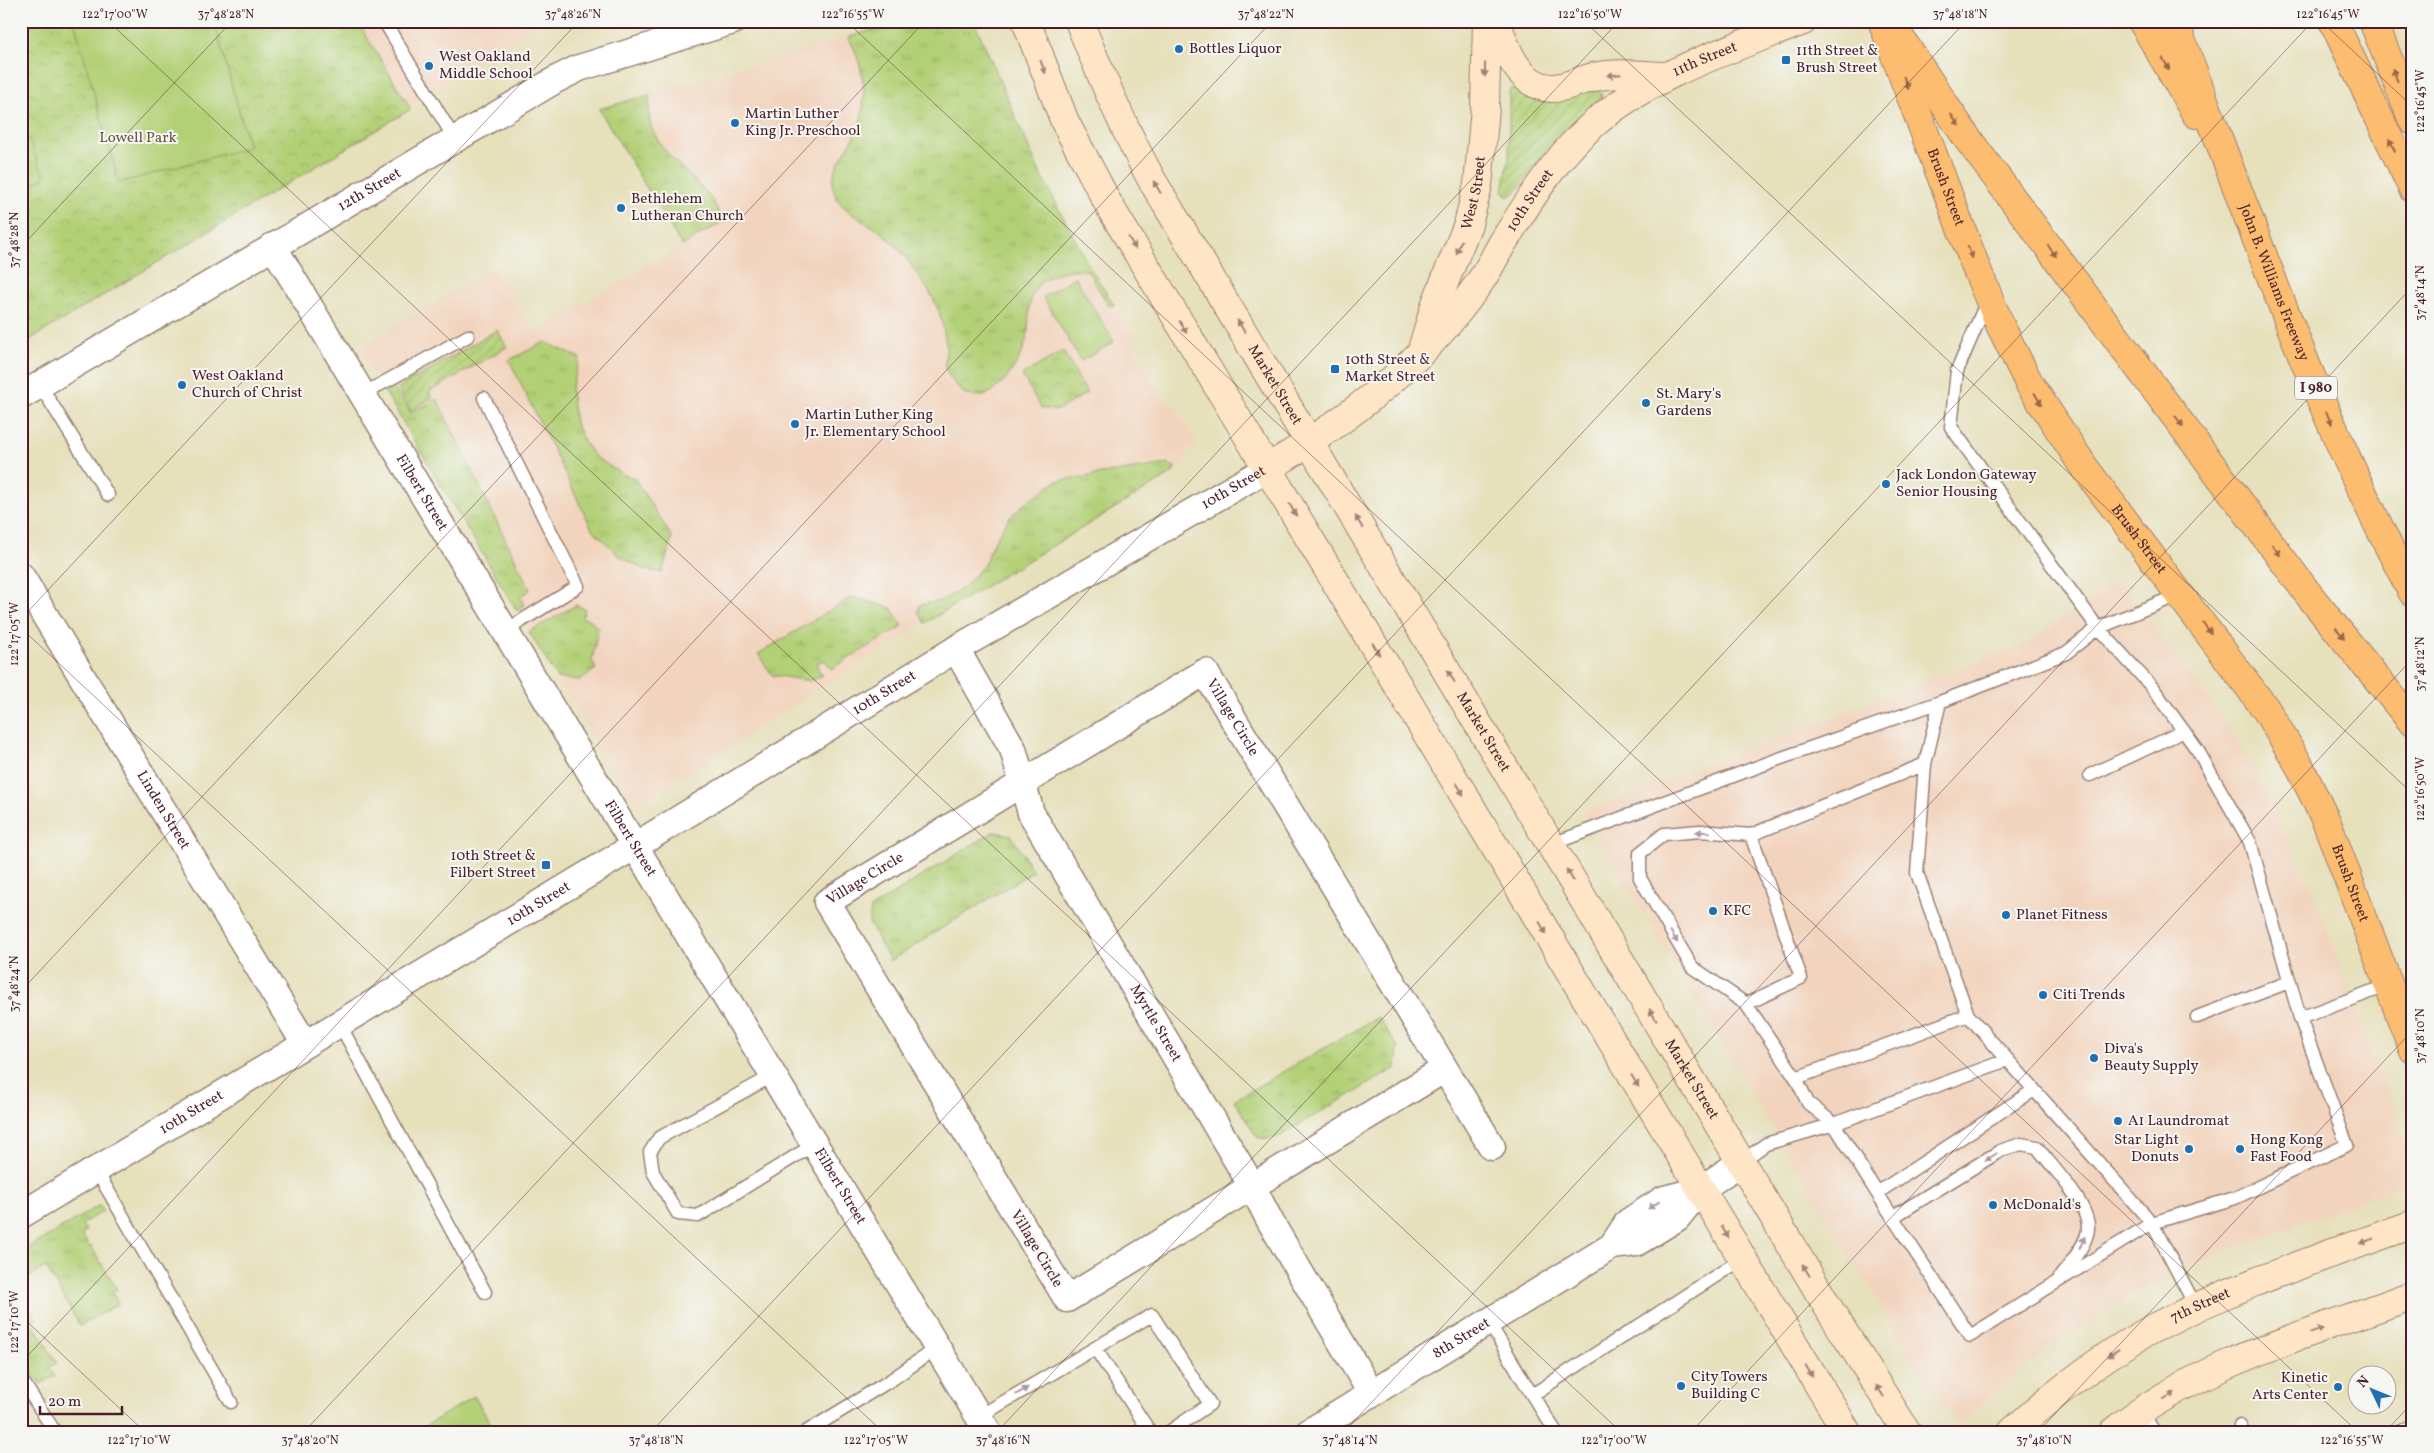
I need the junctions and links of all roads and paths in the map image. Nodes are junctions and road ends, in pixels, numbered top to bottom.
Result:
1 (384, 21) edge
2 (734, 21) edge
3 (1026, 21) edge
4 (1079, 21) edge
5 (1486, 21) edge
6 (1496, 21) edge
7 (1803, 21) edge
8 (1882, 21) edge
9 (1890, 21) edge
10 (2142, 21) edge
11 (2174, 21) edge
12 (2332, 21) edge
13 (2373, 21) edge
14 (1663, 76) junction
15 (2413, 121) edge
16 (454, 138) junction
17 (2234, 177) junction
18 (2413, 189) edge
19 (273, 246) junction
20 (1988, 298) junction
21 (468, 336) dead end
22 (1421, 355) junction
23 (31, 390) edge
24 (362, 394) junction
25 (484, 398) dead end
26 (1311, 442) junction
27 (1268, 468) junction
28 (108, 495) dead end
29 (21, 576) edge
30 (2413, 593) edge
31 (2181, 594) junction
32 (2098, 628) junction
33 (505, 631) junction
34 (956, 649) junction
35 (1940, 702) junction
36 (2413, 723) edge
37 (2184, 731) junction
38 (1925, 764) junction
39 (2090, 775) dead end
40 (1024, 783) junction
41 (1751, 834) junction
42 (1552, 844) junction
43 (635, 846) junction
44 (2289, 982) junction
45 (2389, 986) junction
46 (1746, 1004) junction
47 (1968, 1015) junction
48 (2197, 1017) dead end
49 (2300, 1018) junction
50 (339, 1023) junction
51 (305, 1044) junction
52 (2413, 1049) edge
53 (2007, 1060) junction
54 (1445, 1069) junction
55 (774, 1075) junction
56 (1796, 1078) junction
57 (2034, 1090) junction
58 (1834, 1124) junction
59 (815, 1144) junction
60 (1492, 1147) dead end
61 (1741, 1162) junction
62 (96, 1170) junction
63 (1252, 1186) junction
64 (1700, 1190) junction
65 (1877, 1193) junction
66 (21, 1215) edge
67 (1893, 1217) junction
68 (2152, 1223) junction
69 (2413, 1224) edge
70 (1742, 1259) junction
71 (2055, 1283) junction
72 (485, 1292) dead end
73 (2413, 1295) edge
74 (2196, 1307) junction
75 (1488, 1321) junction
76 (938, 1346) junction
77 (1095, 1348) junction
78 (21, 1380) edge
79 (1371, 1393) junction
80 (1532, 1395) junction
81 (230, 1402) dead end
82 (2148, 1422) edge
83 (984, 1424) edge
84 (2413, 1425) edge
85 (56, 1432) edge
86 (806, 1432) edge
87 (1150, 1432) edge
88 (1169, 1432) edge
89 (1310, 1432) edge
90 (1556, 1432) edge
91 (1847, 1432) edge
92 (1907, 1432) edge
93 (2012, 1432) edge
94 (2113, 1432) edge
95 (2398, 1432) edge

1 - 16 lane
2 - 16 street, 12th Street
3 -> 27 main road
26 -> 4 main road, Market Street
5 -> 22 main road, West Street
14 -> 6 main road
7 - 14 main road, 11th Street
8 -> 20 main road, Brush Street
9 -> 36 main road
10 -> 17 main road
11 - 17 main road, John B. Williams Freeway / I 980
18 -> 12 main road
15 -> 13 main road
14 - 22 main road, 10th Street
16 - 19 street, 12th Street
17 -> 30 main road, John B. Williams Freeway / I 980
19 - 23 street, 12th Street
19 - 24 street, Filbert Street
20 -> 31 main road, Brush Street
20 - 32 lane
21 - 24 lane
22 - 26 main road, 10th Street
23 - 28 lane
24 - 33 street, Filbert Street
25 - 33 lane
26 - 27 main road, 10th Street
42 -> 26 main road, Market Street
27 - 34 street, 10th Street
27 -> 64 main road
29 - 51 street, Linden Street
31 - 32 lane
31 -> 45 main road, Brush Street
32 - 35 lane
32 - 37 lane
33 - 43 street, Filbert Street
34 - 40 street, Myrtle Street
34 - 43 street, 10th Street
35 - 38 lane
35 - 42 lane
37 - 39 lane
37 - 44 lane
38 - 41 lane
38 - 47 lane
40 - 54 street, Village Circle
40 - 63 street, Myrtle Street
40 - 63 street, Village Circle
41 - 46 lane
41 -> 46 lane
61 -> 42 main road, Market Street
43 - 50 street, 10th Street
43 - 55 street, Filbert Street
44 - 48 lane
44 - 49 lane
45 - 49 lane
45 - 52 main road, Brush Street
46 - 56 lane
47 - 53 lane
47 - 56 lane
49 - 68 lane
50 - 51 street, 10th Street
50 - 72 lane
51 - 62 street, 10th Street
53 - 57 lane
53 - 58 lane
54 - 60 street, Village Circle
54 - 63 street, Village Circle
55 - 59 street, Filbert Street
55 - 59 lane
56 - 58 lane
57 - 65 lane
57 - 68 lane
58 - 61 lane
58 - 65 lane
59 - 76 street, Filbert Street
61 - 64 street, 8th Street
92 -> 61 main road, Market Street
62 - 66 street, 10th Street
62 - 81 lane
63 - 79 street, Myrtle Street
64 -> 70 main road
64 - 75 street, 8th Street
65 - 67 lane
67 - 71 lane
71 -> 67 lane
68 - 71 lane
68 - 74 lane
69 -> 74 main road, 7th Street
70 - 80 lane
70 -> 91 main road
82 -> 73 main road
74 -> 93 main road, 7th Street
75 - 79 street, 8th Street
75 - 80 lane
76 - 83 street, Filbert Street
76 - 86 lane
83 -> 77 lane
77 - 87 lane
77 - 88 lane
78 - 85 lane
79 - 89 street, 8th Street
80 - 90 lane
82 - 94 main road
84 - 95 lane

